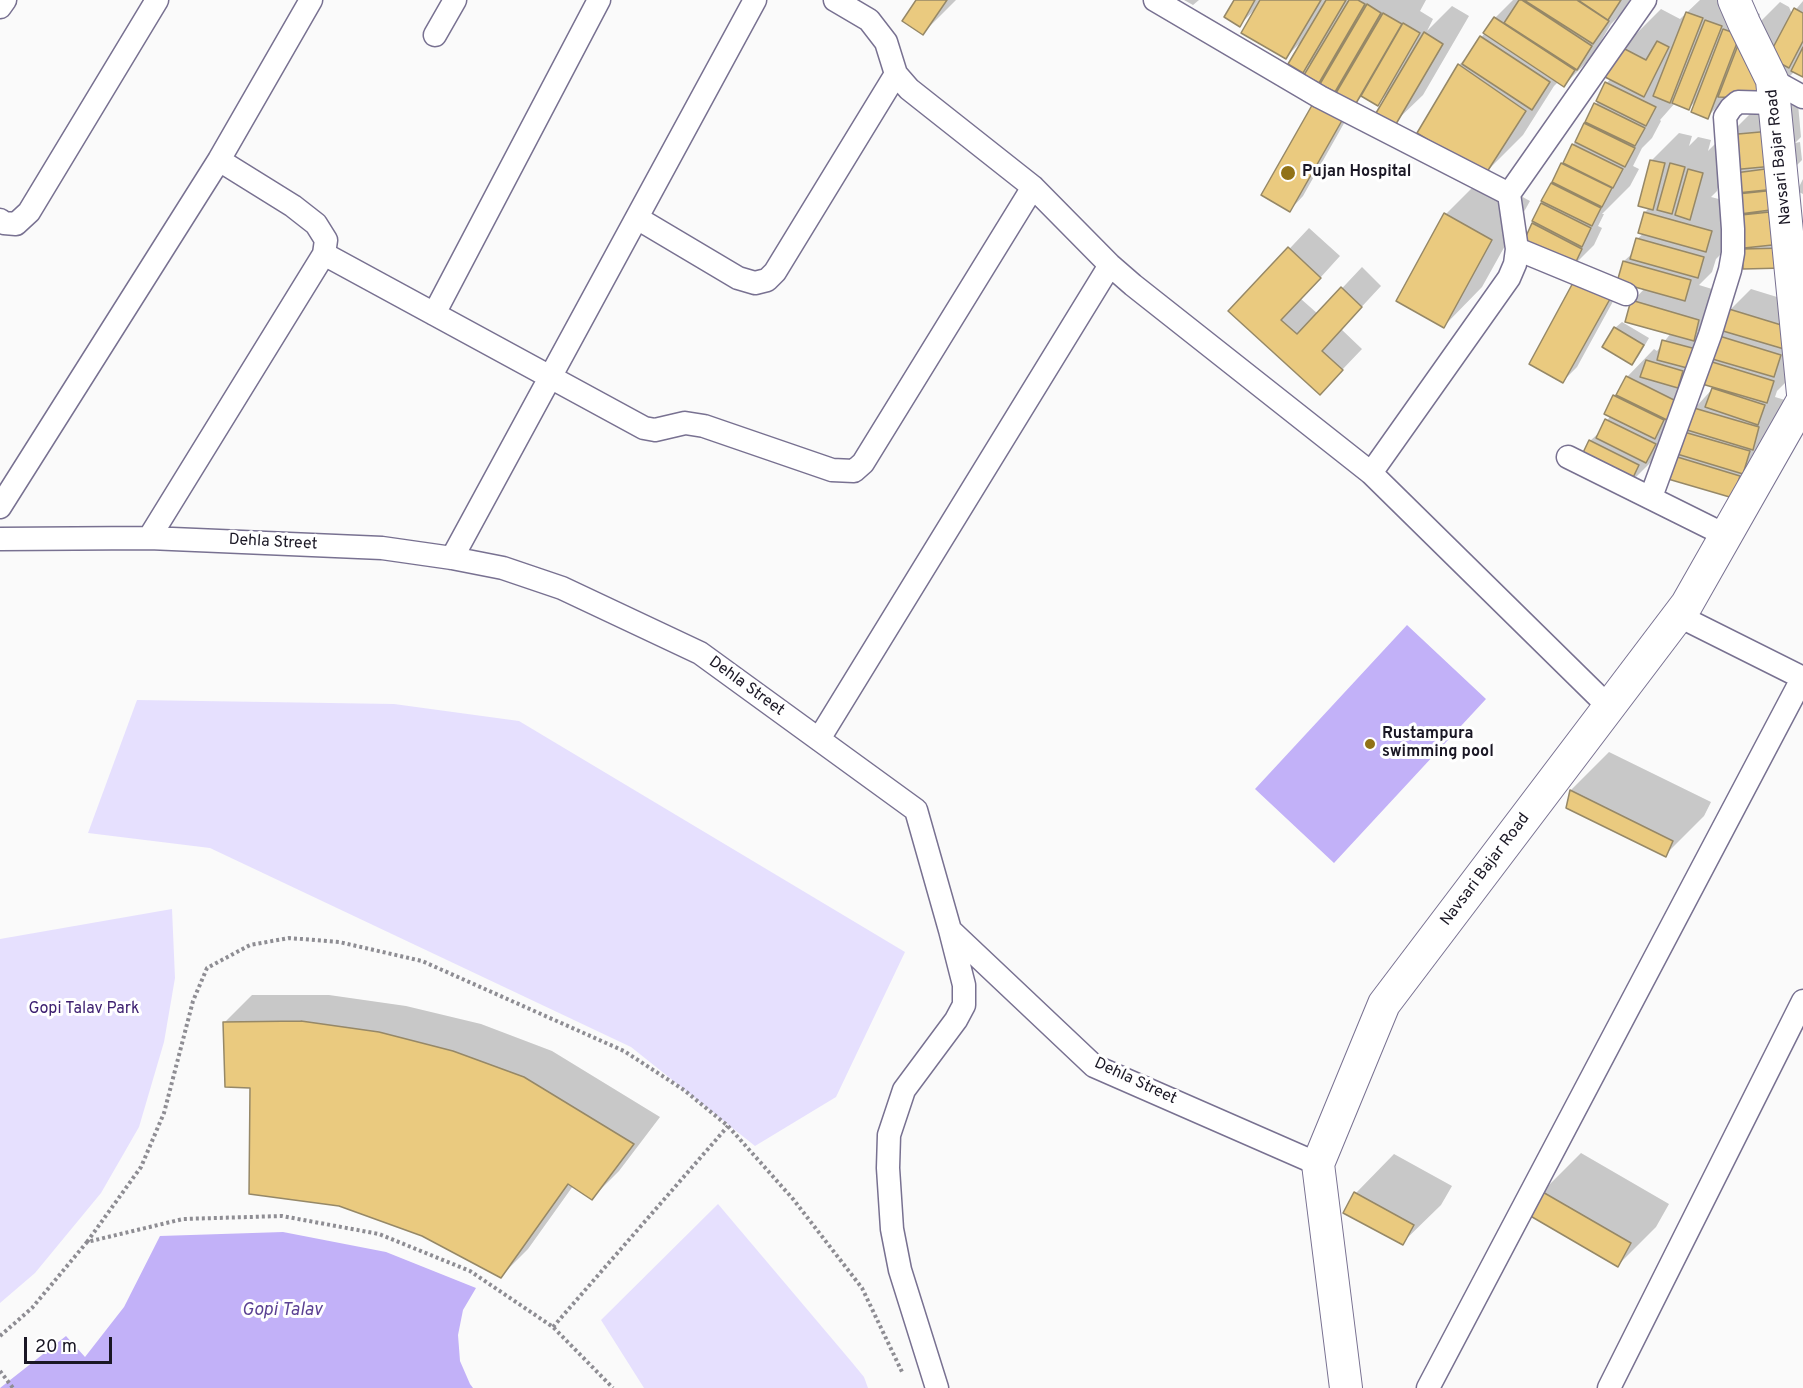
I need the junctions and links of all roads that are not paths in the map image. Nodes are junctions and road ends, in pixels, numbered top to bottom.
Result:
1 (5, 0) edge
2 (157, 0) edge
3 (311, 0) edge
4 (454, 0) edge
5 (599, 0) edge
6 (755, 0) edge
7 (835, 0) edge
8 (1155, 0) edge
9 (1645, 0) edge
10 (1734, 0) edge
11 (0, 7) edge
12 (435, 35) dead end
13 (896, 74) junction
14 (1783, 93) edge
15 (219, 160) junction
16 (1033, 187) junction
17 (1509, 194) junction
18 (637, 218) junction
19 (0, 220) edge
20 (1517, 249) junction
21 (324, 254) junction
22 (1110, 265) junction
23 (1626, 294) dead end
24 (434, 314) junction
25 (550, 378) junction
26 (1803, 394) edge
27 (1803, 400) edge
28 (1568, 457) dead end
29 (1371, 474) junction
30 (1651, 497) junction
31 (0, 507) edge
32 (1725, 535) junction
33 (0, 538) edge
34 (149, 538) junction
35 (452, 558) junction
36 (1679, 616) junction
37 (1803, 677) edge
38 (1610, 708) junction
39 (819, 739) junction
40 (950, 930) junction
41 (1803, 1001) edge
42 (1318, 1164) junction
43 (937, 1388) edge
44 (1346, 1388) edge
45 (1428, 1388) edge
46 (1609, 1388) edge

1 - 11 street
2 - 19 street
3 - 15 street
4 - 12 street
5 - 24 street
6 - 18 street
7 - 13 street
8 - 17 street
9 - 17 street
10 - 14 main road, Navsari Bajar Road
13 - 16 street
13 - 18 street
14 - 26 main road, Navsari Bajar Road
14 - 30 street
15 - 21 street
15 - 31 street
16 - 22 street
16 - 25 street
17 - 20 street
18 - 25 street
20 - 23 street
20 - 29 street
21 - 24 street
21 - 34 street
22 - 29 street
22 - 39 street
24 - 25 street
25 - 35 street
27 - 32 main road, Navsari Bajar Road
28 - 30 street
29 - 38 street
30 - 32 street
32 - 36 main road, Navsari Bajar Road
33 - 34 street, Dehla Street
34 - 35 street, Dehla Street
35 - 39 street, Dehla Street
36 - 37 street
36 - 38 main road, Navsari Bajar Road
37 - 45 street
38 - 42 main road, Navsari Bajar Road
39 - 40 street, Dehla Street
40 - 42 street, Dehla Street
40 - 43 street
41 - 46 street
42 - 44 main road, Navsari Bajar Road

